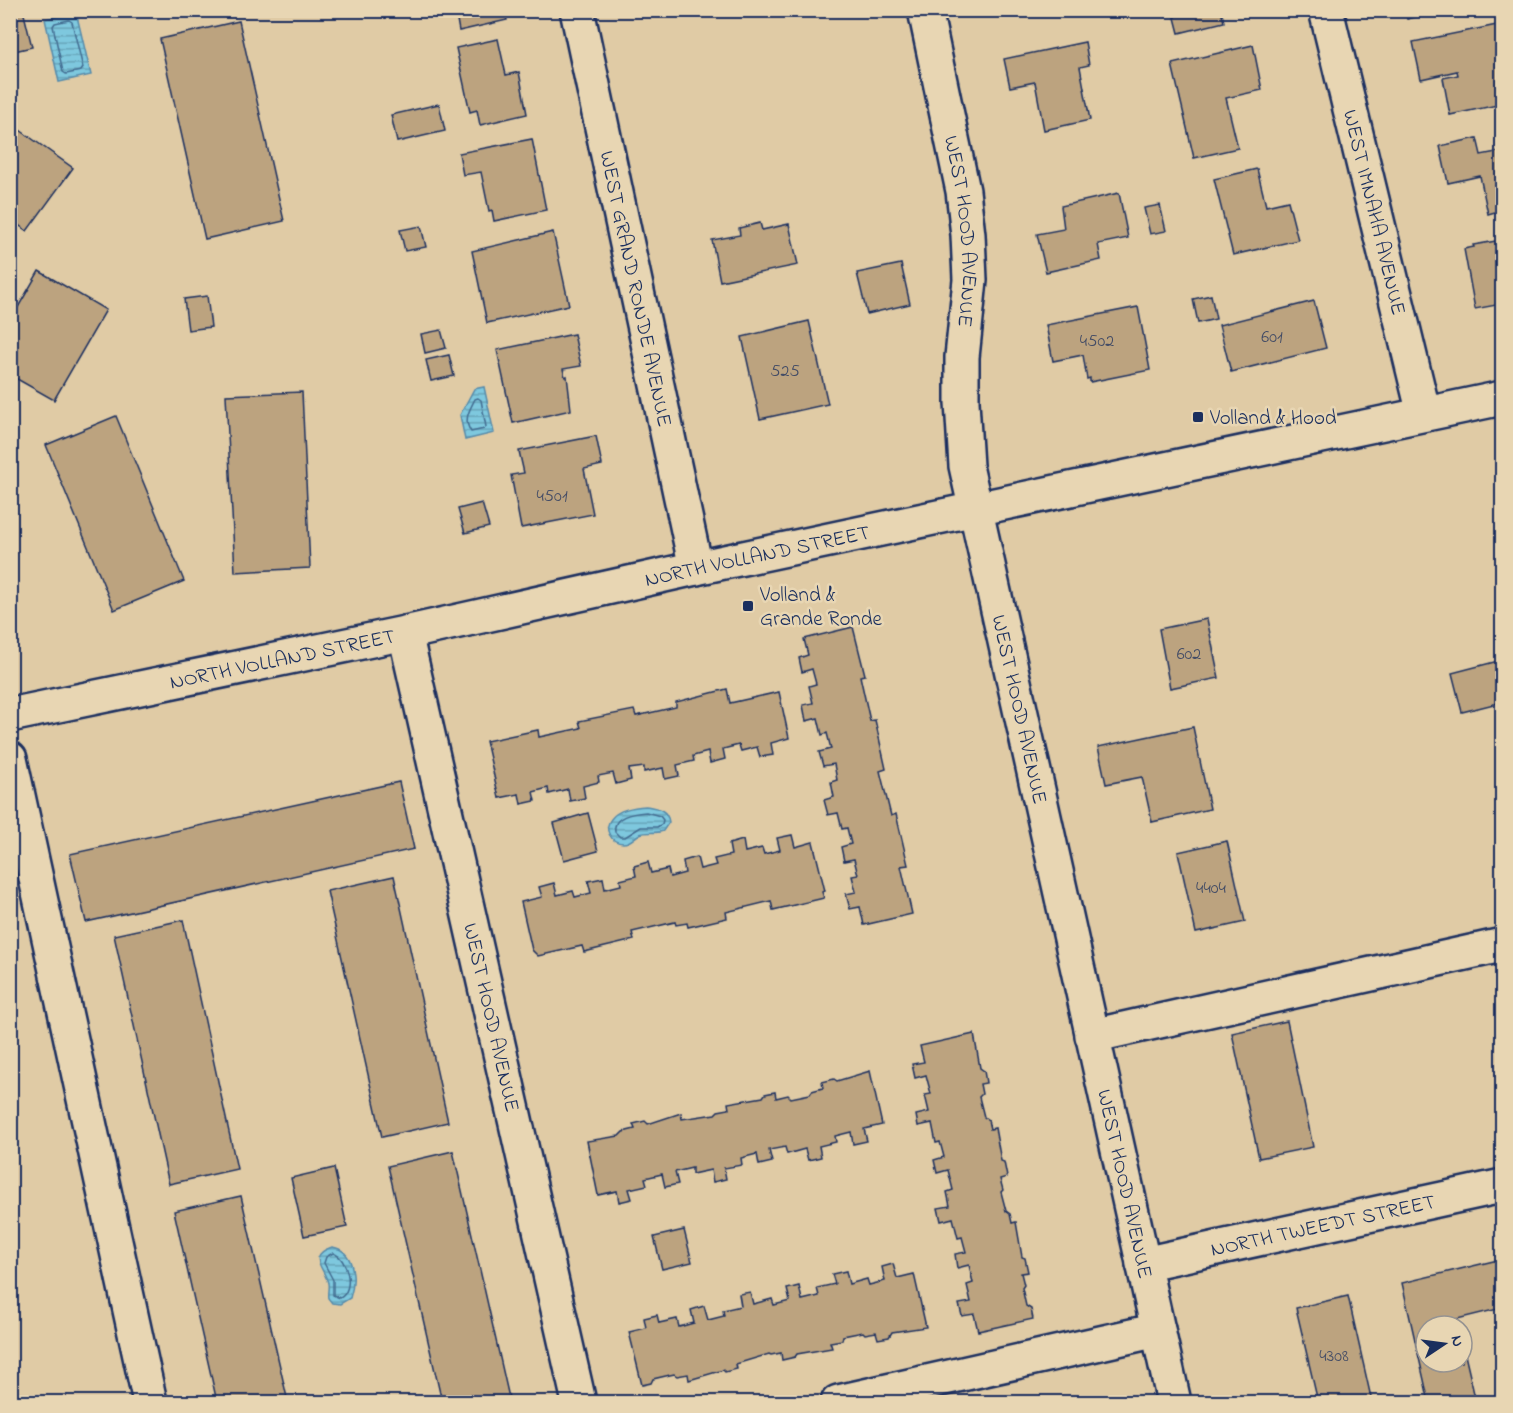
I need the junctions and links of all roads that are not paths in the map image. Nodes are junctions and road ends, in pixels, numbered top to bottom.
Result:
1 (577, 10) edge
2 (925, 10) edge
3 (1326, 10) edge
4 (1503, 398) edge
5 (1424, 414) junction
6 (975, 511) junction
7 (696, 568) junction
8 (405, 633) junction
9 (10, 715) edge
10 (10, 759) edge
11 (1503, 945) edge
12 (1092, 1036) junction
13 (1503, 1186) edge
14 (1143, 1264) junction
15 (1158, 1330) junction
16 (150, 1402) edge
17 (579, 1402) edge
18 (838, 1402) edge
19 (1174, 1402) edge

1 - 7 street, WEST GRAND RONDE AVENUE
2 - 6 street, WEST HOOD AVENUE
3 - 5 street, WEST IMNAHA AVENUE
4 - 5 street, NORTH VOLLAND STREET
5 - 6 street, NORTH VOLLAND STREET
6 - 7 street, NORTH VOLLAND STREET
6 - 12 street, WEST HOOD AVENUE
7 - 8 street, NORTH VOLLAND STREET
8 - 9 street, NORTH VOLLAND STREET
8 - 17 street, WEST HOOD AVENUE
10 - 16 street
11 - 12 street
12 - 14 street, WEST HOOD AVENUE
13 - 14 street, NORTH TWEEDT STREET
14 - 15 street, WEST HOOD AVENUE
15 - 18 street
15 - 19 street, WEST HOOD AVENUE

